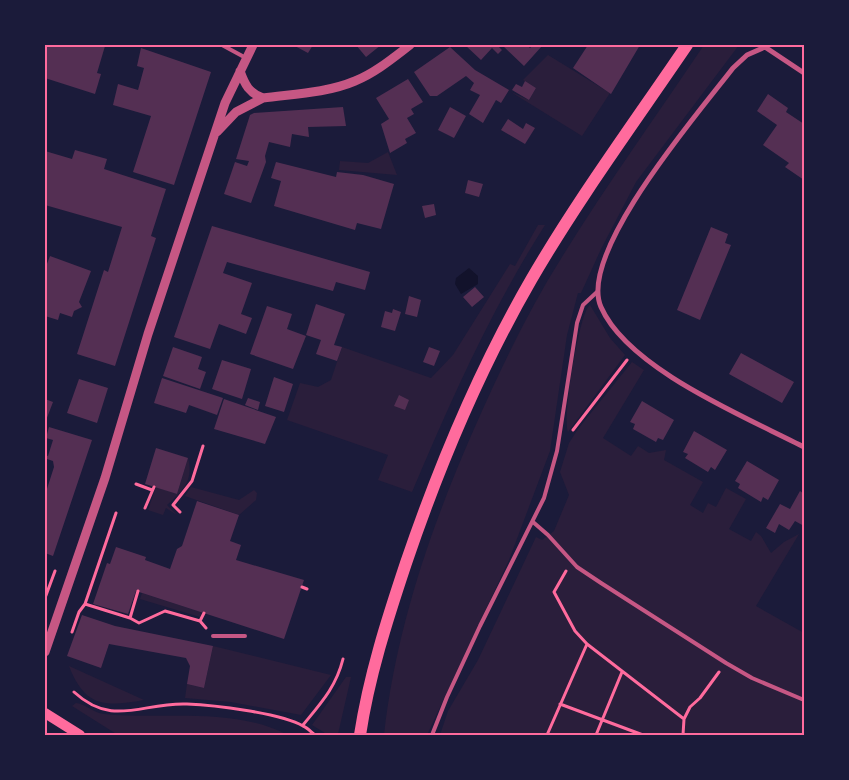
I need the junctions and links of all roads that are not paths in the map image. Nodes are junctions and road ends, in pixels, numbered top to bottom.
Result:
1 (222, 45) edge
2 (253, 45) edge
3 (410, 45) edge
4 (687, 45) edge
5 (763, 46) edge
6 (246, 58) junction
7 (240, 72) junction
8 (804, 73) edge
9 (262, 98) junction
10 (215, 133) junction
11 (598, 292) junction
12 (804, 447) edge
13 (533, 522) junction
14 (213, 636) road end
15 (245, 636) dead end
16 (45, 652) edge
17 (804, 700) edge
18 (45, 713) edge
19 (360, 731) edge
20 (80, 735) edge
21 (432, 735) edge

1 - 6 lane
2 - 6 street
3 - 9 street
4 - 19 main road
5 - 8 street
5 - 11 street
6 - 7 street
7 - 9 street
7 - 10 street
9 - 10 street
10 - 16 street
11 - 12 street
11 - 13 lane
13 - 17 lane
13 - 21 lane
14 - 15 lane
18 - 20 main road

